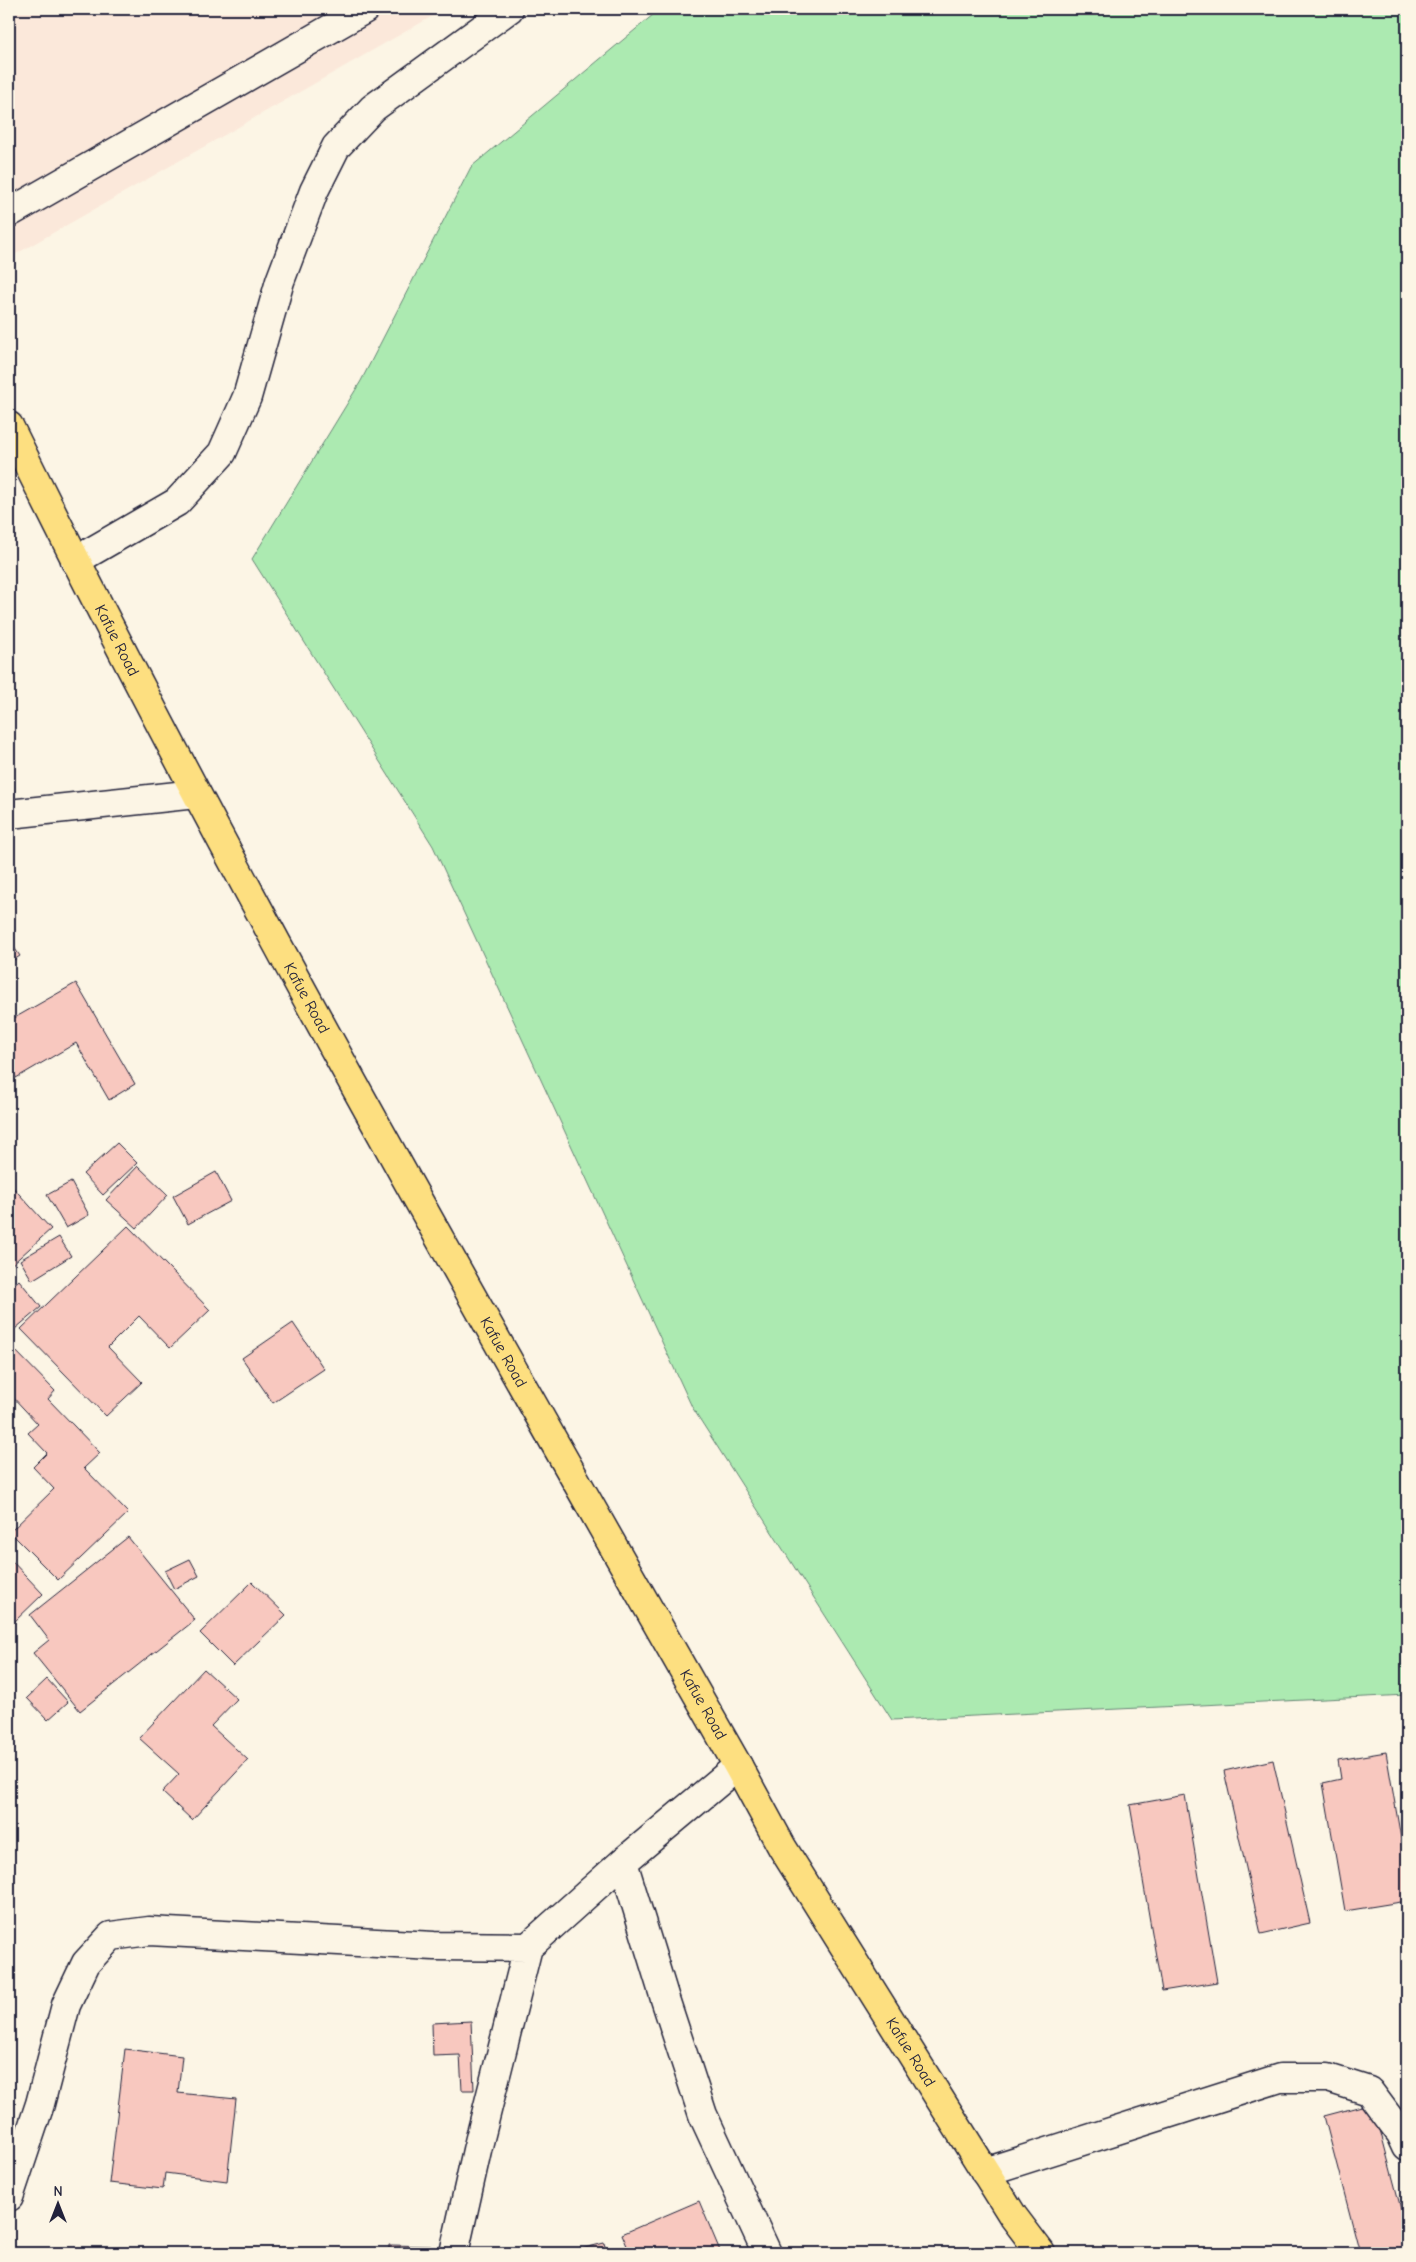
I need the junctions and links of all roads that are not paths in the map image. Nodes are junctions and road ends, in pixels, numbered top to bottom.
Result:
1 (365, 9) edge
2 (508, 9) edge
3 (9, 213) edge
4 (9, 426) edge
5 (75, 561) junction
6 (196, 794) junction
7 (9, 814) edge
8 (738, 1766) junction
9 (623, 1862) junction
10 (528, 1948) junction
11 (1407, 2147) edge
12 (985, 2172) junction
13 (9, 2197) edge
14 (454, 2253) edge
15 (767, 2253) edge
16 (1041, 2253) edge

1 - 3 street
2 - 5 street
4 - 5 highway, Kafue Road
5 - 6 highway, Kafue Road
6 - 7 street
6 - 8 highway, Kafue Road
8 - 9 street
8 - 12 highway, Kafue Road
9 - 10 street
9 - 15 street
10 - 13 street
10 - 14 street
11 - 12 street
12 - 16 highway, Kafue Road

